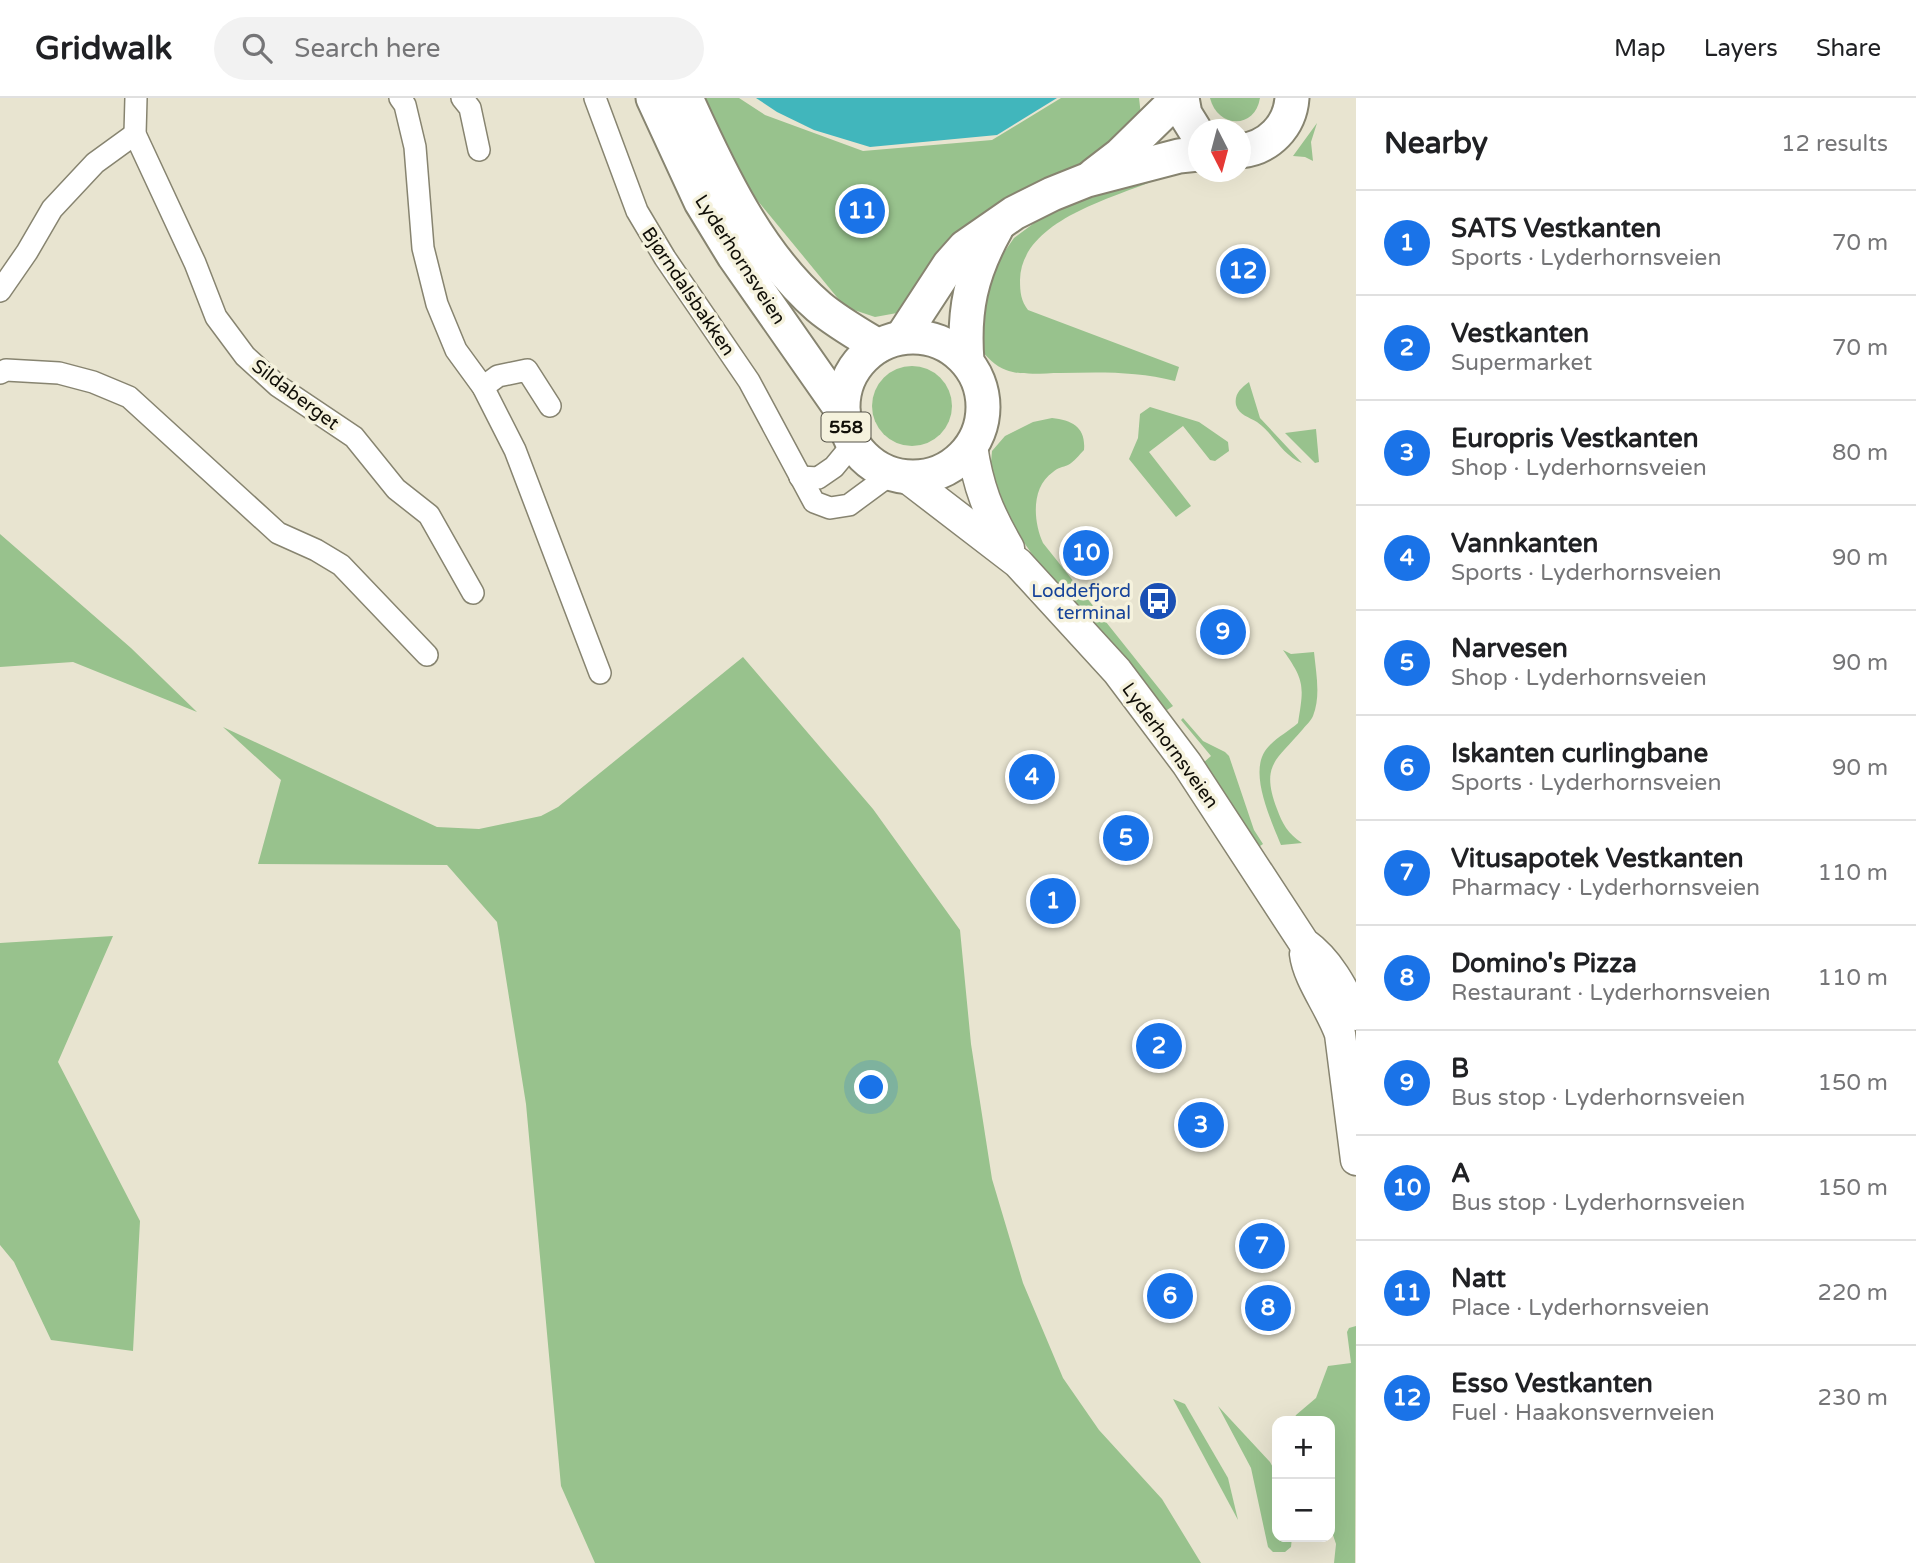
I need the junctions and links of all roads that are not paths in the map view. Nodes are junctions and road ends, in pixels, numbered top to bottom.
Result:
1 (136, 98) edge
2 (400, 98) edge
3 (461, 98) edge
4 (596, 98) edge
5 (653, 98) edge
6 (686, 98) edge
7 (1182, 98) edge
8 (1292, 98) edge
9 (1188, 120) edge
10 (135, 134) junction
11 (1251, 149) edge
12 (479, 150) dead end
13 (1188, 155) edge
14 (1087, 180) junction
15 (998, 223) junction
16 (0, 290) edge
17 (890, 342) junction
18 (967, 361) junction
19 (2, 366) edge
20 (483, 387) junction
21 (550, 406) dead end
22 (843, 412) junction
23 (853, 444) junction
24 (972, 446) junction
25 (898, 475) junction
26 (800, 477) junction
27 (1018, 563) junction
28 (473, 593) dead end
29 (427, 655) dead end
30 (600, 673) dead end
31 (1304, 943) junction
32 (1356, 1015) edge
33 (1356, 1160) edge

1 - 10 street, Sildaberget
2 - 20 street
3 - 12 street
4 - 26 street, Bjørndalsbakken
5 - 22 main road, Lyderhornsveien / 558
6 - 17 main road, Lyderhornsveien
7 - 9 main road, 558
7 - 14 main road, 558
8 - 11 main road
10 - 16 street
10 - 28 street, Sildaberget
13 - 14 main road, 558
14 - 15 main road, 558
15 - 17 main road, 558
15 - 18 main road
17 - 18 main road
17 - 22 main road, 558
18 - 24 main road
19 - 29 street
20 - 21 street
20 - 30 street
22 - 23 main road, 558
23 - 25 main road, 558
23 - 26 street
24 - 25 main road
24 - 27 main road, Lyderhornsveien
25 - 26 street, Bjørndalsbakken
25 - 27 main road, Lyderhornsveien
27 - 31 main road, Lyderhornsveien
31 - 32 main road, Lyderhornsveien
31 - 33 main road, Lyderhornsveien

